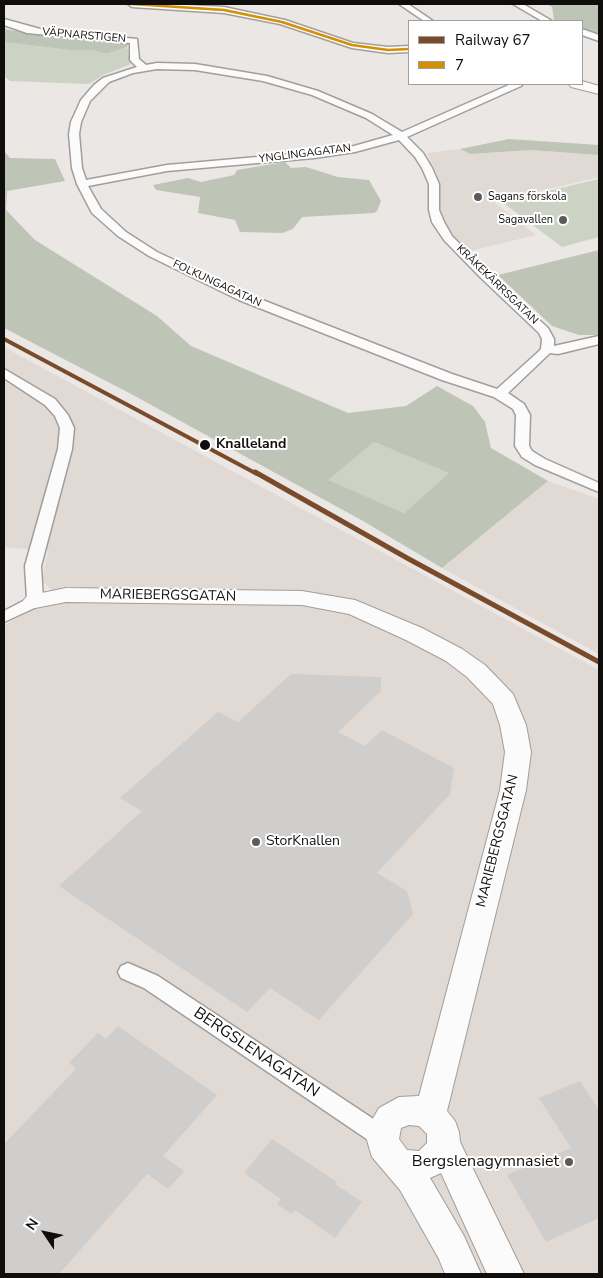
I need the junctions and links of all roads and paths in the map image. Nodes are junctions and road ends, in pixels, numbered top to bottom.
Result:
1 (132, 4) edge
2 (403, 4) edge
3 (517, 4) edge
4 (427, 20) edge
5 (546, 20) edge
6 (4, 22) edge
7 (583, 32) edge
8 (599, 38) edge
9 (408, 49) edge
10 (144, 68) junction
11 (119, 74) joint
12 (516, 85) edge
13 (580, 85) edge
14 (599, 90) edge
15 (401, 136) junction
16 (82, 184) junction
17 (599, 340) edge
18 (547, 349) junction
19 (4, 373) edge
20 (499, 394) junction
21 (599, 488) edge
22 (35, 601) junction
23 (4, 617) edge
24 (128, 972) dead end
25 (437, 1129) junction
26 (389, 1149) junction
27 (463, 1274) edge
28 (506, 1274) edge

1 - 9 street
2 - 4 street
3 - 5 street
6 - 10 street, VÄPNARSTIGEN
7 - 8 street
10 - 11 street, KRÅKEKÄRRSGATAN
10 - 15 street, KRÅKEKÄRRSGATAN
11 - 16 street, FOLKUNGAGATAN
12 - 15 street, YNGLINGAGATAN
13 - 14 street
15 - 16 street, YNGLINGAGATAN
15 - 18 street, KRÅKEKÄRRSGATAN
16 - 20 street, FOLKUNGAGATAN
17 - 18 street
18 - 20 street
19 - 22 street
20 - 21 street, FOLKUNGAGATAN
22 - 23 street
22 - 25 street, MARIEBERGSGATAN
24 - 26 street, BERGSLENAGATAN
25 - 26 street
25 - 26 street
25 - 28 street
26 - 27 street, BERGSLENAGATAN

